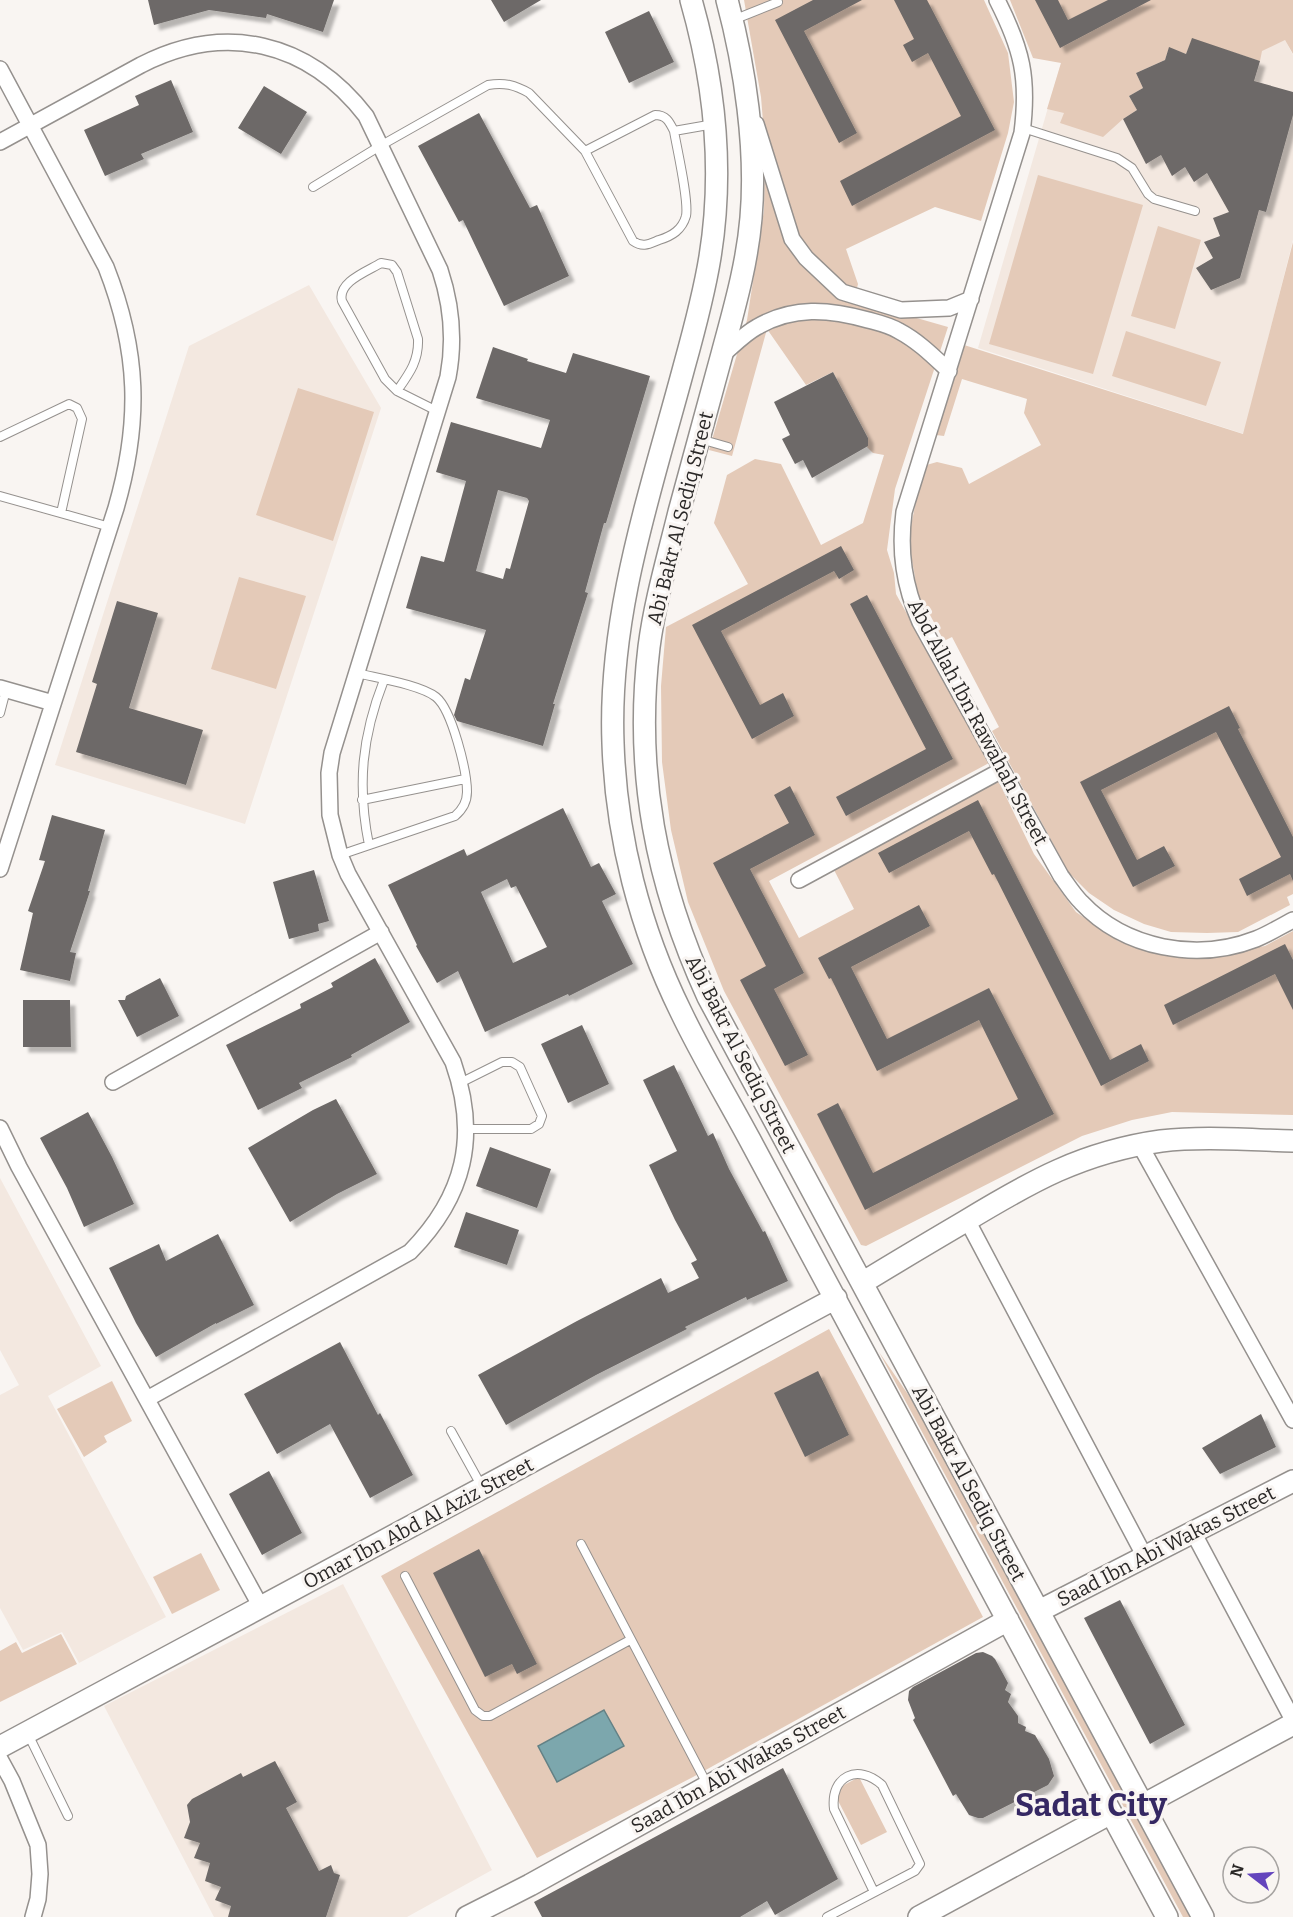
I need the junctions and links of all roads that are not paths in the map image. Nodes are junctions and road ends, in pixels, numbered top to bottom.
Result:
1 (692, 0) edge
2 (997, 0) edge
3 (778, 2) dead end
4 (730, 10) edge
5 (0, 69) edge
6 (746, 95) junction
7 (715, 124) junction
8 (30, 125) junction
9 (1023, 128) junction
10 (674, 131) junction
11 (0, 142) edge
12 (380, 146) junction
13 (585, 151) junction
14 (313, 187) dead end
15 (1195, 211) dead end
16 (971, 299) junction
17 (721, 356) junction
18 (949, 371) junction
19 (397, 391) junction
20 (437, 411) junction
21 (0, 437) edge
22 (699, 439) junction
23 (728, 447) dead end
24 (0, 496) edge
25 (61, 513) junction
26 (110, 527) junction
27 (633, 556) junction
28 (666, 564) junction
29 (357, 673) junction
30 (384, 680) junction
31 (3, 689) edge
32 (53, 703) junction
33 (0, 713) edge
34 (1002, 770) junction
35 (465, 779) junction
36 (362, 800) junction
37 (369, 845) junction
38 (340, 855) junction
39 (0, 869) edge
40 (799, 880) dead end
41 (1293, 920) edge
42 (381, 932) junction
43 (692, 962) junction
44 (662, 971) junction
45 (113, 1082) dead end
46 (460, 1083) junction
47 (0, 1128) edge
48 (466, 1129) junction
49 (1293, 1141) edge
50 (1140, 1145) junction
51 (967, 1220) junction
52 (862, 1283) junction
53 (836, 1298) junction
54 (924, 1399) junction
55 (147, 1400) junction
56 (898, 1415) junction
57 (1293, 1420) edge
58 (452, 1431) dead end
59 (1293, 1481) edge
60 (483, 1488) junction
61 (1194, 1532) junction
62 (581, 1544) dead end
63 (1145, 1557) junction
64 (405, 1576) dead end
65 (261, 1607) junction
66 (1039, 1611) junction
67 (1008, 1620) junction
68 (630, 1640) junction
69 (1293, 1722) edge
70 (28, 1733) junction
71 (0, 1748) edge
72 (0, 1759) edge
73 (708, 1785) junction
74 (1143, 1805) junction
75 (1111, 1813) junction
76 (68, 1816) dead end
77 (874, 1892) junction
78 (473, 1916) edge
79 (33, 1917) edge
80 (827, 1917) edge
81 (919, 1917) edge
82 (1167, 1917) edge
83 (1203, 1917) edge

1 - 7 main road, Abi Bakr Al Sediq Street
2 - 9 street, Abd Allah Ibn Rawahah Street
3 - 4 lane
4 - 6 main road, Abi Bakr Al Sediq Street
5 - 8 street
6 - 16 street
6 - 17 main road, Abi Bakr Al Sediq Street
7 - 10 lane
7 - 27 main road, Abi Bakr Al Sediq Street
8 - 11 street
8 - 12 street
8 - 26 street
9 - 15 lane
9 - 16 street, Abd Allah Ibn Rawahah Street
10 - 13 lane
10 - 13 lane
12 - 13 lane
12 - 14 lane
12 - 20 street
16 - 18 street, Abd Allah Ibn Rawahah Street
17 - 18 street
17 - 22 main road, Abi Bakr Al Sediq Street
18 - 34 street, Abd Allah Ibn Rawahah Street
19 - 19 lane
19 - 20 lane
20 - 29 street
21 - 25 lane
22 - 23 lane
22 - 28 main road, Abi Bakr Al Sediq Street
24 - 25 lane
25 - 26 lane
26 - 32 street
27 - 28 main road
27 - 44 main road, Abi Bakr Al Sediq Street
28 - 43 main road, Abi Bakr Al Sediq Street
29 - 30 lane
29 - 38 street
30 - 35 lane
30 - 36 lane
31 - 32 street
31 - 33 lane
32 - 39 street
34 - 40 street
34 - 41 street, Abd Allah Ibn Rawahah Street
35 - 36 lane
35 - 37 lane
36 - 37 lane
37 - 38 lane
38 - 42 street
42 - 45 street
42 - 46 street
43 - 44 main road
43 - 52 main road, Abi Bakr Al Sediq Street
44 - 53 main road, Abi Bakr Al Sediq Street
46 - 48 street
46 - 48 lane
47 - 55 street
48 - 55 street
49 - 50 main road
50 - 51 main road
50 - 57 street
51 - 52 main road
51 - 63 street
52 - 54 main road, Abi Bakr Al Sediq Street
53 - 56 main road, Abi Bakr Al Sediq Street
53 - 60 main road, Omar Ibn Abd Al Aziz Street
54 - 56 main road
54 - 66 main road, Abi Bakr Al Sediq Street
55 - 65 street
56 - 67 main road, Abi Bakr Al Sediq Street
58 - 60 lane
59 - 61 main road, Saad Ibn Abi Wakas Street
60 - 65 main road, Omar Ibn Abd Al Aziz Street
61 - 63 main road, Saad Ibn Abi Wakas Street
61 - 69 street
62 - 68 lane
63 - 66 main road, Saad Ibn Abi Wakas Street
64 - 68 lane
65 - 70 main road, Omar Ibn Abd Al Aziz Street
66 - 74 main road, Abi Bakr Al Sediq Street
67 - 73 main road, Saad Ibn Abi Wakas Street
67 - 75 main road, Abi Bakr Al Sediq Street
68 - 73 lane
69 - 74 main road
70 - 71 main road, Omar Ibn Abd Al Aziz Street
70 - 76 lane
72 - 79 street
73 - 78 main road, Saad Ibn Abi Wakas Street
74 - 83 main road, Abi Bakr Al Sediq Street
75 - 81 main road
75 - 82 main road, Abi Bakr Al Sediq Street
77 - 77 lane
77 - 80 lane

